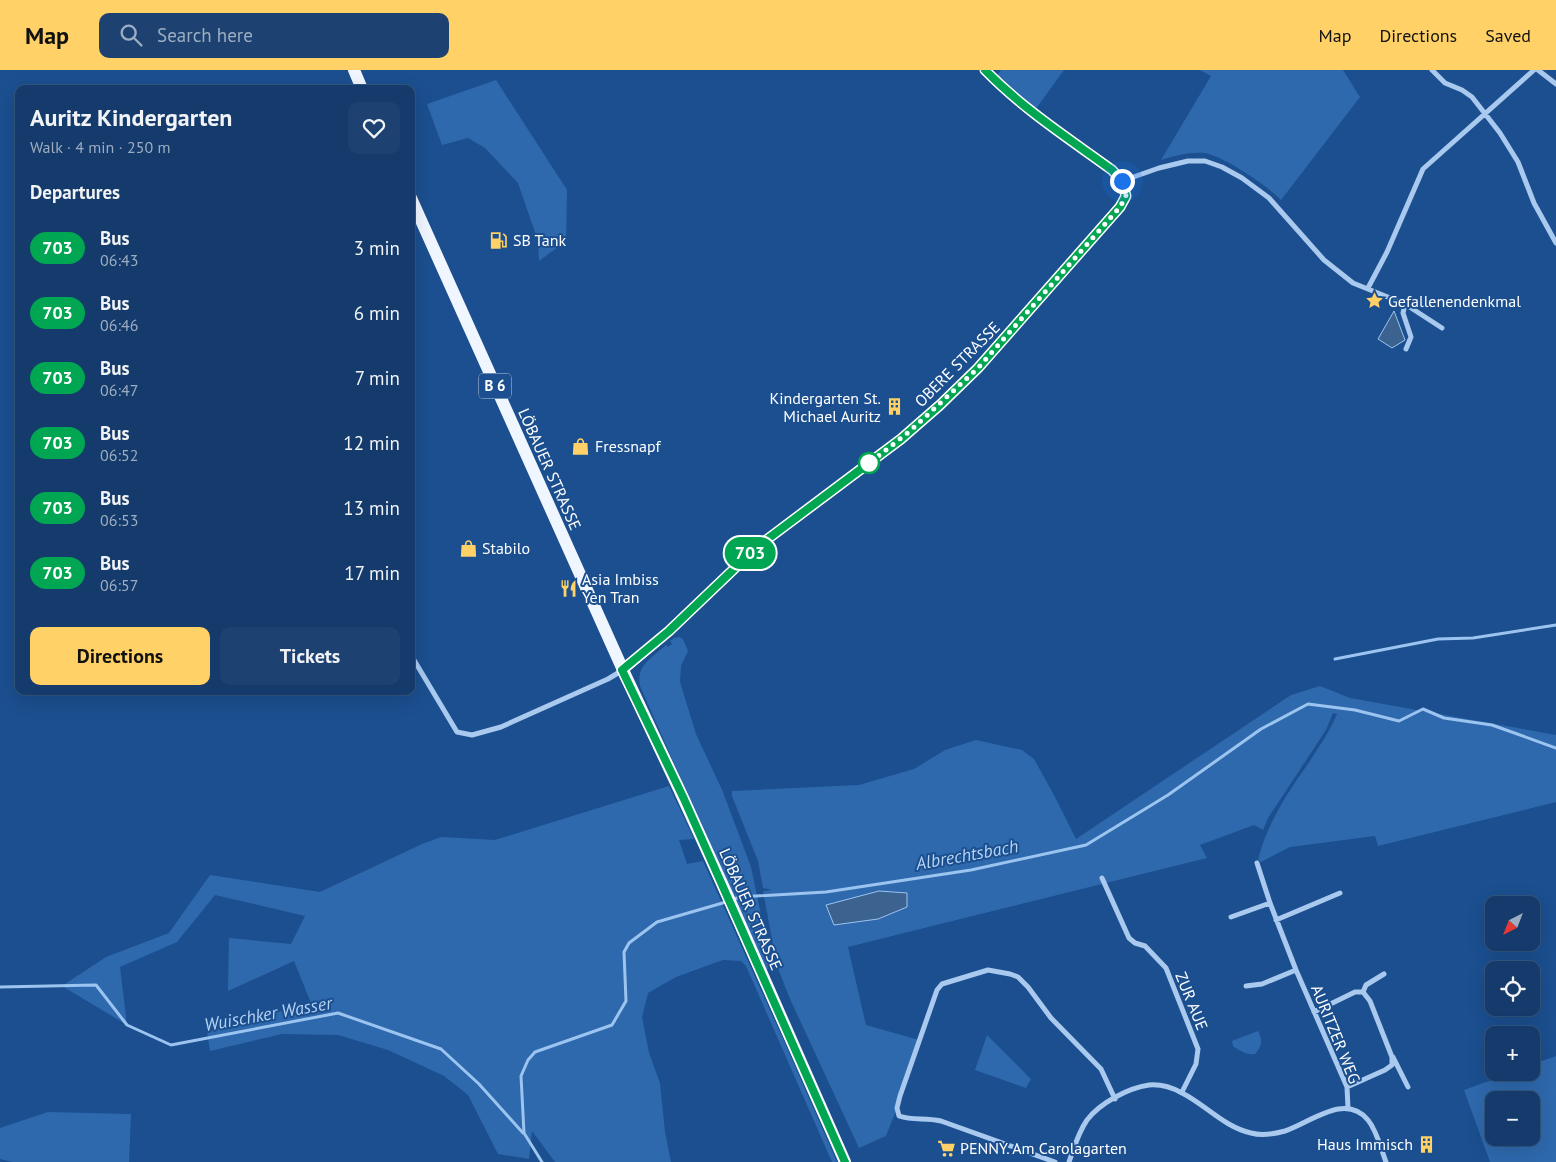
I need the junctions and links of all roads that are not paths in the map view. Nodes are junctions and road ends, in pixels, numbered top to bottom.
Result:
1 (354, 70) edge
2 (985, 70) edge
3 (1432, 70) edge
4 (1536, 70) edge
5 (1556, 84) edge
6 (360, 85) edge
7 (1486, 113) junction
8 (1122, 181) junction
9 (415, 207) edge
10 (1556, 243) edge
11 (1368, 288) junction
12 (1405, 304) junction
13 (1442, 328) dead end
14 (1406, 349) dead end
15 (415, 662) edge
16 (622, 670) junction
17 (1257, 863) dead end
18 (1102, 878) dead end
19 (1340, 893) dead end
20 (1270, 903) junction
21 (1231, 917) dead end
22 (1276, 920) junction
23 (1296, 970) junction
24 (1384, 974) dead end
25 (1246, 986) dead end
26 (1363, 992) junction
27 (1314, 1012) junction
28 (1392, 1057) junction
29 (1347, 1087) junction
30 (1408, 1087) dead end
31 (1182, 1092) junction
32 (1115, 1098) junction
33 (1348, 1108) junction
34 (845, 1162) edge
35 (1055, 1162) edge
36 (1069, 1162) edge
37 (1386, 1162) edge

1 - 6 main road
2 - 8 street
3 - 7 street
4 - 5 street
4 - 7 street
7 - 10 street
7 - 11 street
8 - 11 street
8 - 16 street, OBERE STRASSE
9 - 16 main road, LÖBAUER STRASSE / B 6
11 - 12 street
12 - 13 street
12 - 14 street
15 - 16 street
16 - 34 main road, LÖBAUER STRASSE / B 6
17 - 20 street, AURITZER WEG
18 - 31 street, ZUR AUE
19 - 22 street
20 - 21 street
20 - 22 street, AURITZER WEG
22 - 23 street, AURITZER WEG
23 - 25 street, AURITZER WEG
23 - 27 street, AURITZER WEG
24 - 26 street
26 - 27 street
26 - 28 street
27 - 29 street, AURITZER WEG
28 - 29 street
28 - 30 street
29 - 33 street, AURITZER WEG
31 - 32 street
31 - 33 street
32 - 35 street
32 - 36 street
33 - 37 street

